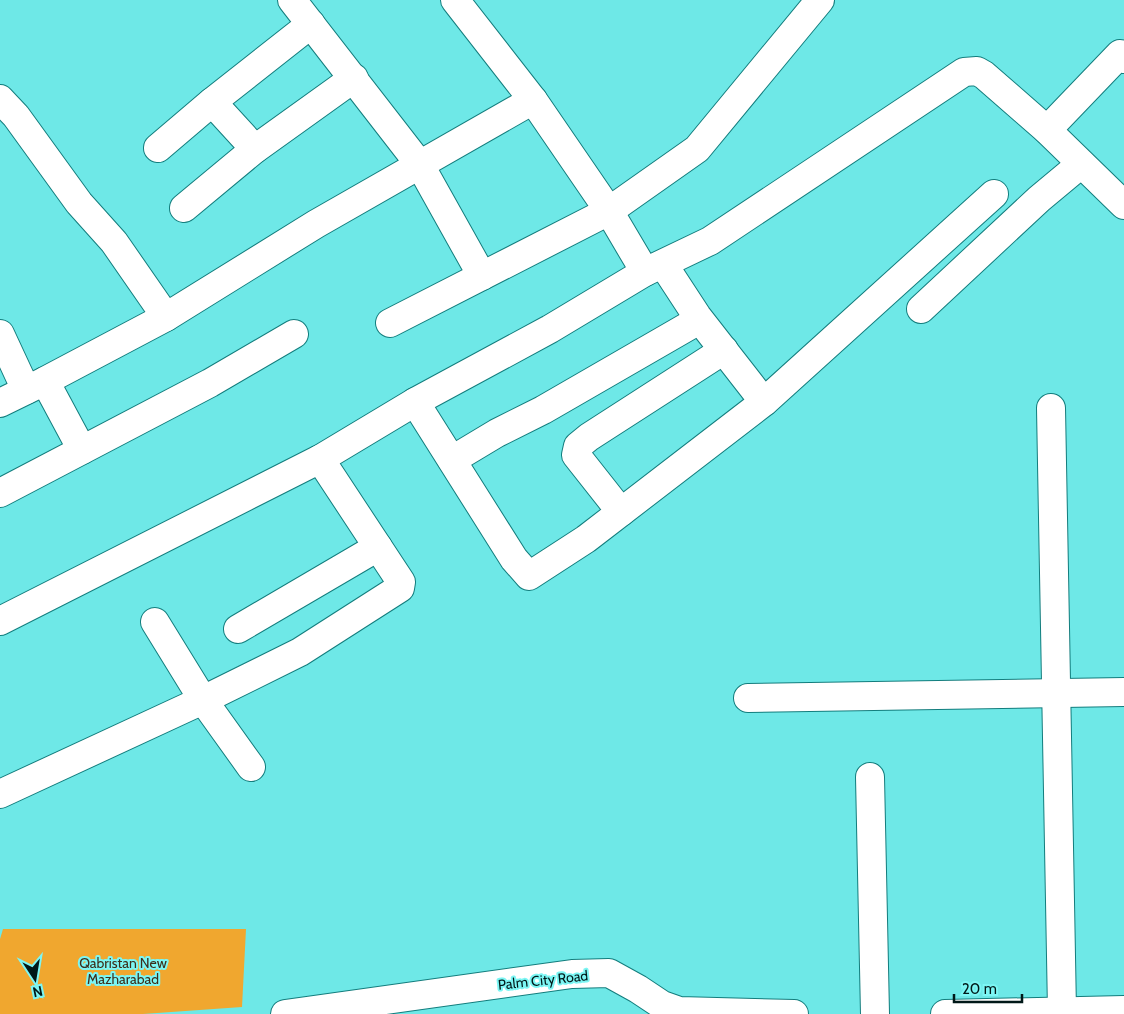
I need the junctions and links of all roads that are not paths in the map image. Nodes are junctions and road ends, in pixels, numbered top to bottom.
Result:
1 (292, 0) edge
2 (455, 0) edge
3 (820, 0) edge
4 (311, 24) junction
5 (1124, 59) edge
6 (354, 78) junction
7 (0, 99) edge
8 (533, 100) junction
9 (212, 102) junction
10 (1047, 130) junction
11 (158, 148) dead end
12 (255, 149) junction
13 (1081, 164) junction
14 (420, 165) junction
15 (994, 194) dead end
16 (1124, 205) edge
17 (184, 208) dead end
18 (608, 211) junction
19 (654, 268) junction
20 (482, 276) junction
21 (921, 309) dead end
22 (166, 317) junction
23 (699, 320) junction
24 (390, 323) dead end
25 (0, 334) edge
26 (294, 334) dead end
27 (724, 350) junction
28 (36, 386) junction
29 (415, 402) junction
30 (764, 402) junction
31 (0, 403) edge
32 (1051, 408) dead end
33 (82, 450) junction
34 (320, 459) junction
35 (452, 460) junction
36 (0, 493) edge
37 (621, 512) junction
38 (378, 547) junction
39 (0, 621) edge
40 (155, 622) dead end
41 (238, 629) dead end
42 (1124, 692) edge
43 (1055, 694) junction
44 (748, 698) dead end
45 (203, 700) junction
46 (251, 766) dead end
47 (870, 777) dead end
48 (0, 794) edge
49 (663, 1009) edge
50 (1124, 1010) edge
51 (1062, 1011) junction
52 (284, 1014) edge
53 (794, 1014) edge
54 (875, 1014) edge
55 (945, 1014) edge

1 - 4 street
2 - 8 street
3 - 18 street
4 - 6 street
4 - 9 street
5 - 10 street
6 - 12 street
6 - 14 street
7 - 22 street
8 - 14 street
8 - 18 street
9 - 11 street
9 - 12 street
10 - 13 street
10 - 19 street
12 - 17 street
13 - 16 street
13 - 21 street
14 - 20 street
14 - 22 street
15 - 30 street
18 - 19 street
18 - 20 street
19 - 23 street
19 - 29 street
20 - 24 street
22 - 28 street
23 - 27 street
23 - 35 street
25 - 28 street
26 - 33 street
27 - 30 street
27 - 37 street
28 - 31 street
28 - 33 street
29 - 34 street
29 - 35 street
30 - 37 street
32 - 43 street
33 - 36 street
34 - 38 street
34 - 39 street
35 - 37 street
38 - 41 street
38 - 45 street
40 - 45 street
42 - 43 street
43 - 44 street
43 - 51 street
45 - 46 street
45 - 48 street
47 - 54 street
49 - 52 street, Palm City Road
49 - 53 street, Palm City Road
50 - 51 street
51 - 55 street

